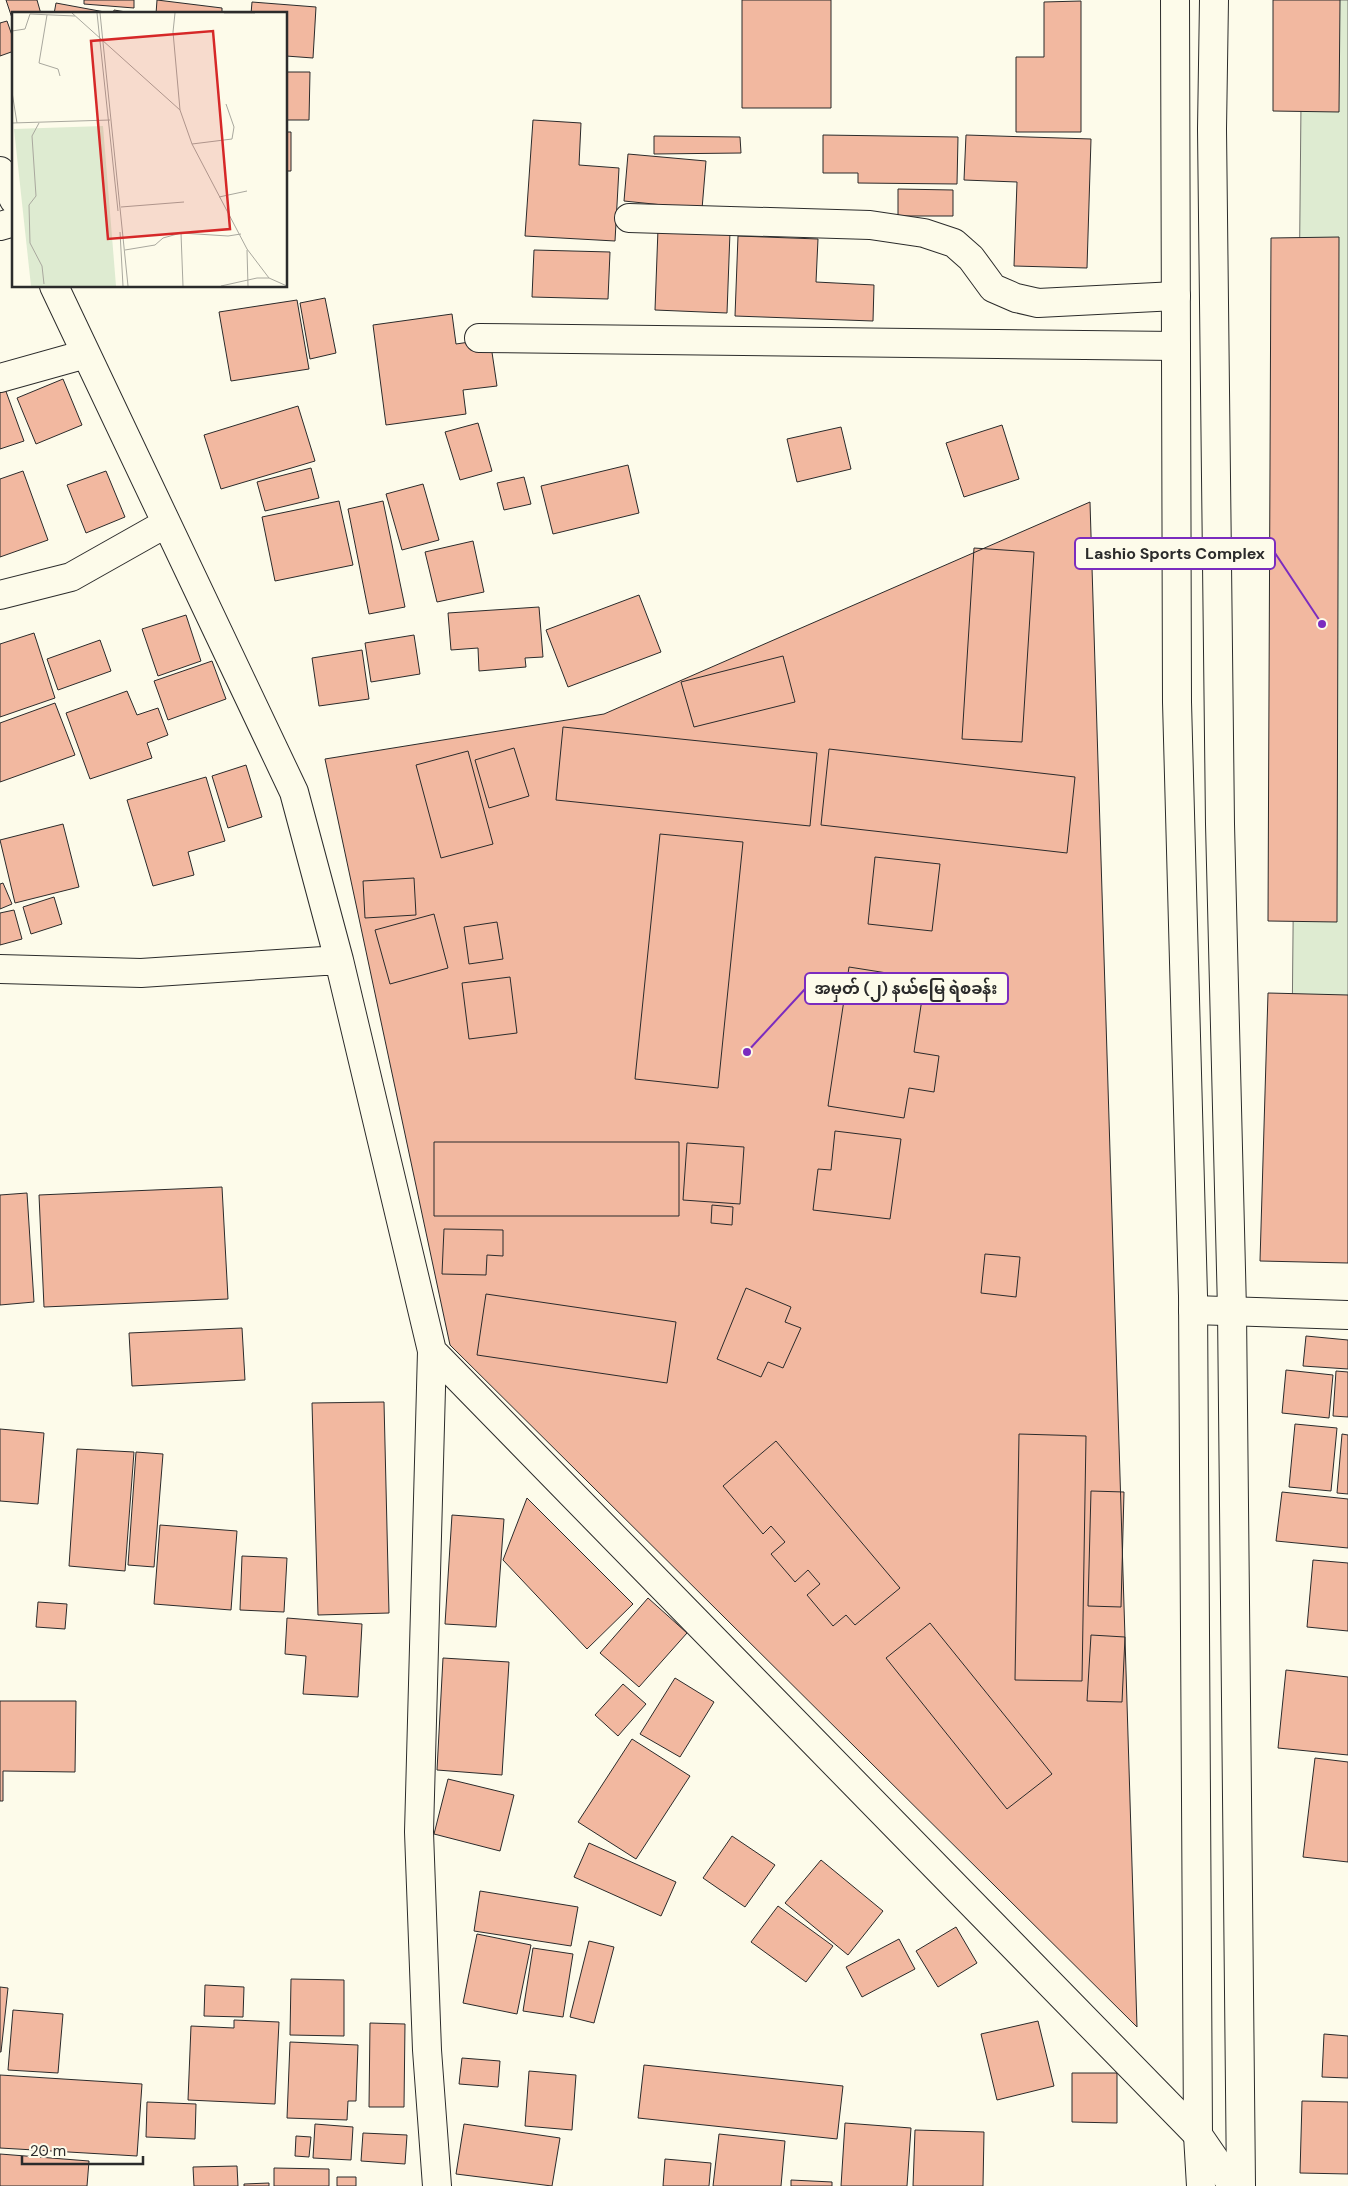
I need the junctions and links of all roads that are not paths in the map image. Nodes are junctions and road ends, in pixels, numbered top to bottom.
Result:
1 (1175, 0) edge
2 (1214, 0) edge
3 (0, 171) edge
4 (12, 196) edge
5 (629, 218) dead end
6 (55, 288) edge
7 (1176, 296) junction
8 (479, 338) dead end
9 (1176, 346) junction
10 (86, 354) junction
11 (0, 378) edge
12 (165, 524) junction
13 (0, 595) edge
14 (339, 960) junction
15 (0, 970) edge
16 (1193, 1310) junction
17 (1232, 1310) junction
18 (1348, 1315) edge
19 (432, 1351) junction
20 (1198, 2136) junction
21 (438, 2186) edge
22 (1201, 2186) edge
23 (1233, 2186) edge
24 (1241, 2186) edge

1 - 7 street
2 - 17 street
3 - 4 street
5 - 7 street
6 - 10 street
7 - 9 street
8 - 9 street
9 - 16 street
10 - 11 street
10 - 12 street
12 - 13 street
12 - 14 street
14 - 15 street
14 - 19 street
16 - 17 street
16 - 20 street
17 - 18 street
17 - 24 street
19 - 20 street
19 - 21 street
20 - 22 street
20 - 23 street

